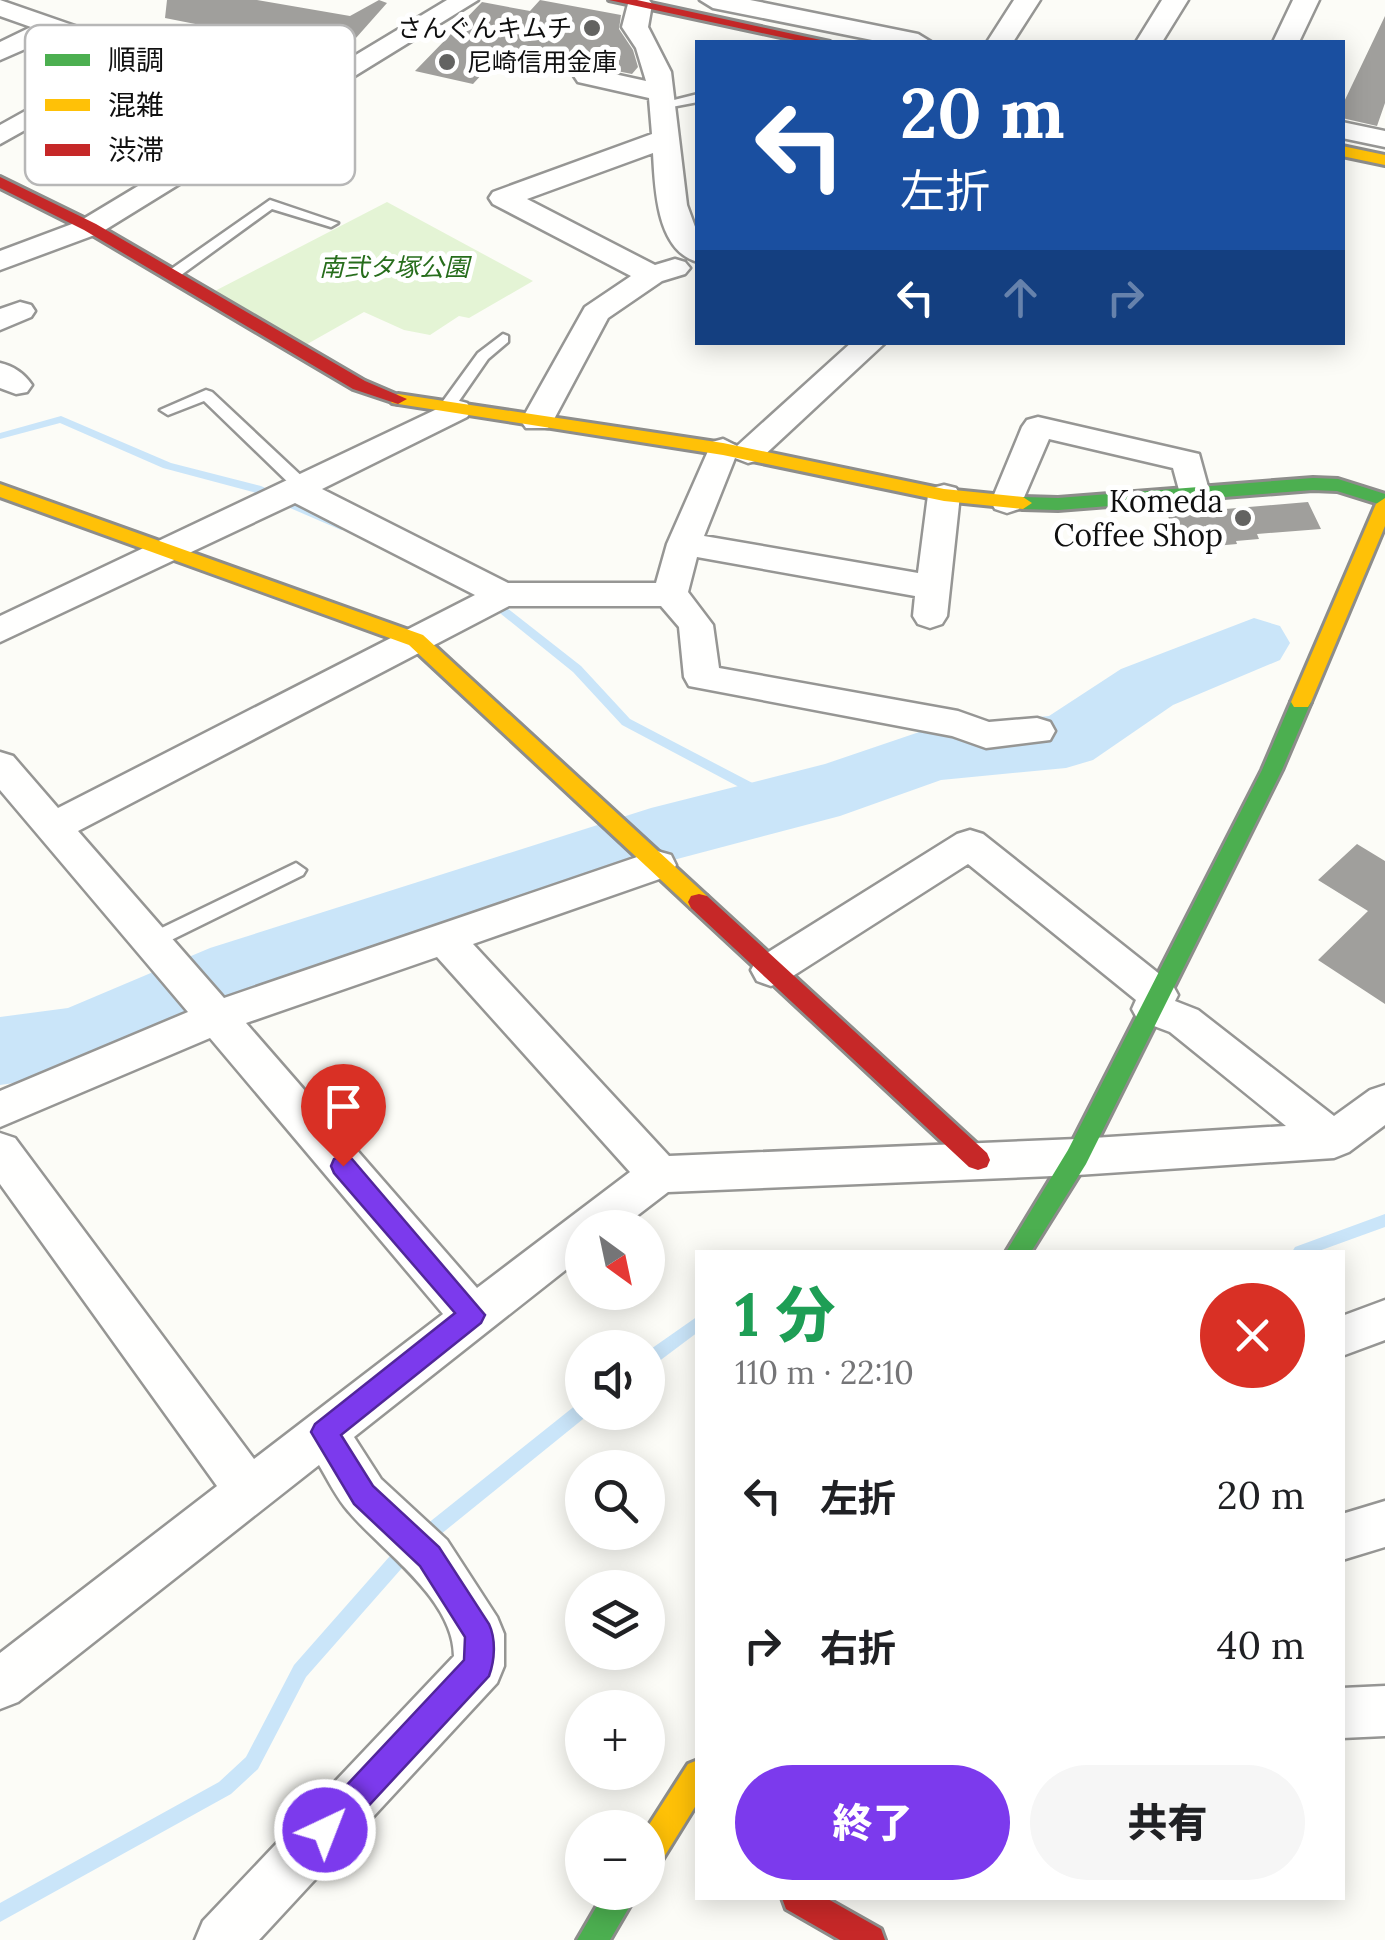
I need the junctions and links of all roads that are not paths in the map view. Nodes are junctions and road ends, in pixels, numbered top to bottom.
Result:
1 (465, 0) edge
2 (713, 0) edge
3 (1027, 0) edge
4 (1174, 0) edge
5 (1306, 0) edge
6 (627, 2) edge
7 (0, 7) edge
8 (51, 25) edge
9 (25, 40) edge
10 (813, 40) edge
11 (908, 40) edge
12 (1001, 40) edge
13 (1151, 40) edge
14 (1287, 40) edge
15 (0, 52) edge
16 (355, 67) edge
17 (587, 76) dead end
18 (660, 98) junction
19 (695, 98) edge
20 (25, 122) edge
21 (1345, 131) edge
22 (0, 136) edge
23 (1385, 138) edge
24 (665, 139) junction
25 (1345, 152) edge
26 (1385, 160) edge
27 (0, 182) edge
28 (159, 185) edge
29 (687, 209) edge
30 (332, 223) dead end
31 (90, 227) junction
32 (695, 253) edge
33 (695, 258) edge
34 (0, 261) edge
35 (172, 275) junction
36 (652, 275) junction
37 (503, 339) dead end
38 (867, 345) edge
39 (451, 409) junction
40 (168, 410) dead end
41 (537, 422) junction
42 (736, 451) junction
43 (299, 488) junction
44 (0, 490) edge
45 (944, 494) junction
46 (1194, 494) junction
47 (1007, 502) junction
48 (1385, 502) edge
49 (684, 544) junction
50 (171, 551) junction
51 (670, 594) junction
52 (503, 595) junction
53 (0, 630) edge
54 (416, 640) junction
55 (1037, 731) dead end
56 (0, 765) edge
57 (52, 827) junction
58 (641, 850) junction
59 (296, 870) dead end
60 (444, 939) junction
61 (150, 942) junction
62 (770, 970) junction
63 (199, 1000) junction
64 (1155, 1002) junction
65 (1385, 1102) edge
66 (0, 1110) edge
67 (1334, 1140) junction
68 (0, 1152) edge
69 (1077, 1158) junction
70 (978, 1160) junction
71 (660, 1174) junction
72 (612, 1210) edge
73 (565, 1245) edge
74 (1019, 1250) edge
75 (472, 1315) junction
76 (1385, 1320) edge
77 (1345, 1335) edge
78 (325, 1432) junction
79 (249, 1490) junction
80 (1385, 1524) edge
81 (1345, 1536) edge
82 (0, 1684) edge
83 (1385, 1711) edge
84 (1345, 1713) edge
85 (695, 1781) edge
86 (665, 1837) edge
87 (800, 1900) edge
88 (611, 1910) edge
89 (222, 1940) edge
90 (592, 1940) edge
91 (870, 1940) edge

1 - 16 street
2 - 11 street
3 - 12 street
4 - 13 street
5 - 14 street
6 - 10 street
6 - 18 street
7 - 8 street
9 - 15 street
17 - 18 street
18 - 19 lane
18 - 24 street
20 - 22 street
21 - 23 street
24 - 29 street
24 - 36 street
25 - 26 street
27 - 31 street
28 - 31 street
29 - 32 street
30 - 35 lane
31 - 34 street
31 - 35 street
33 - 36 street
35 - 39 street
36 - 41 street
37 - 39 lane
38 - 42 street
39 - 41 street
39 - 43 street
40 - 43 lane
41 - 42 street
42 - 45 street
42 - 49 street
43 - 50 street
43 - 52 street
44 - 50 street
45 - 47 street
45 - 49 street
46 - 47 street
46 - 47 street
46 - 48 street
48 - 64 street
49 - 51 street
50 - 53 street
50 - 54 street
51 - 52 street
51 - 55 street
52 - 54 street
54 - 57 street
54 - 58 street
56 - 57 street
57 - 61 street
58 - 60 street
58 - 62 street
59 - 61 lane
60 - 63 street
60 - 71 street
61 - 63 street
62 - 64 street
62 - 70 street
63 - 66 street
63 - 75 street
64 - 67 street
64 - 69 street
65 - 67 street
67 - 69 street
68 - 79 street
69 - 70 street
69 - 74 street
70 - 71 street
71 - 72 street
73 - 75 street
75 - 78 street
76 - 77 street
78 - 79 street
78 - 89 street
79 - 82 street
80 - 81 street
83 - 84 street
85 - 86 street
87 - 91 street
88 - 90 street

